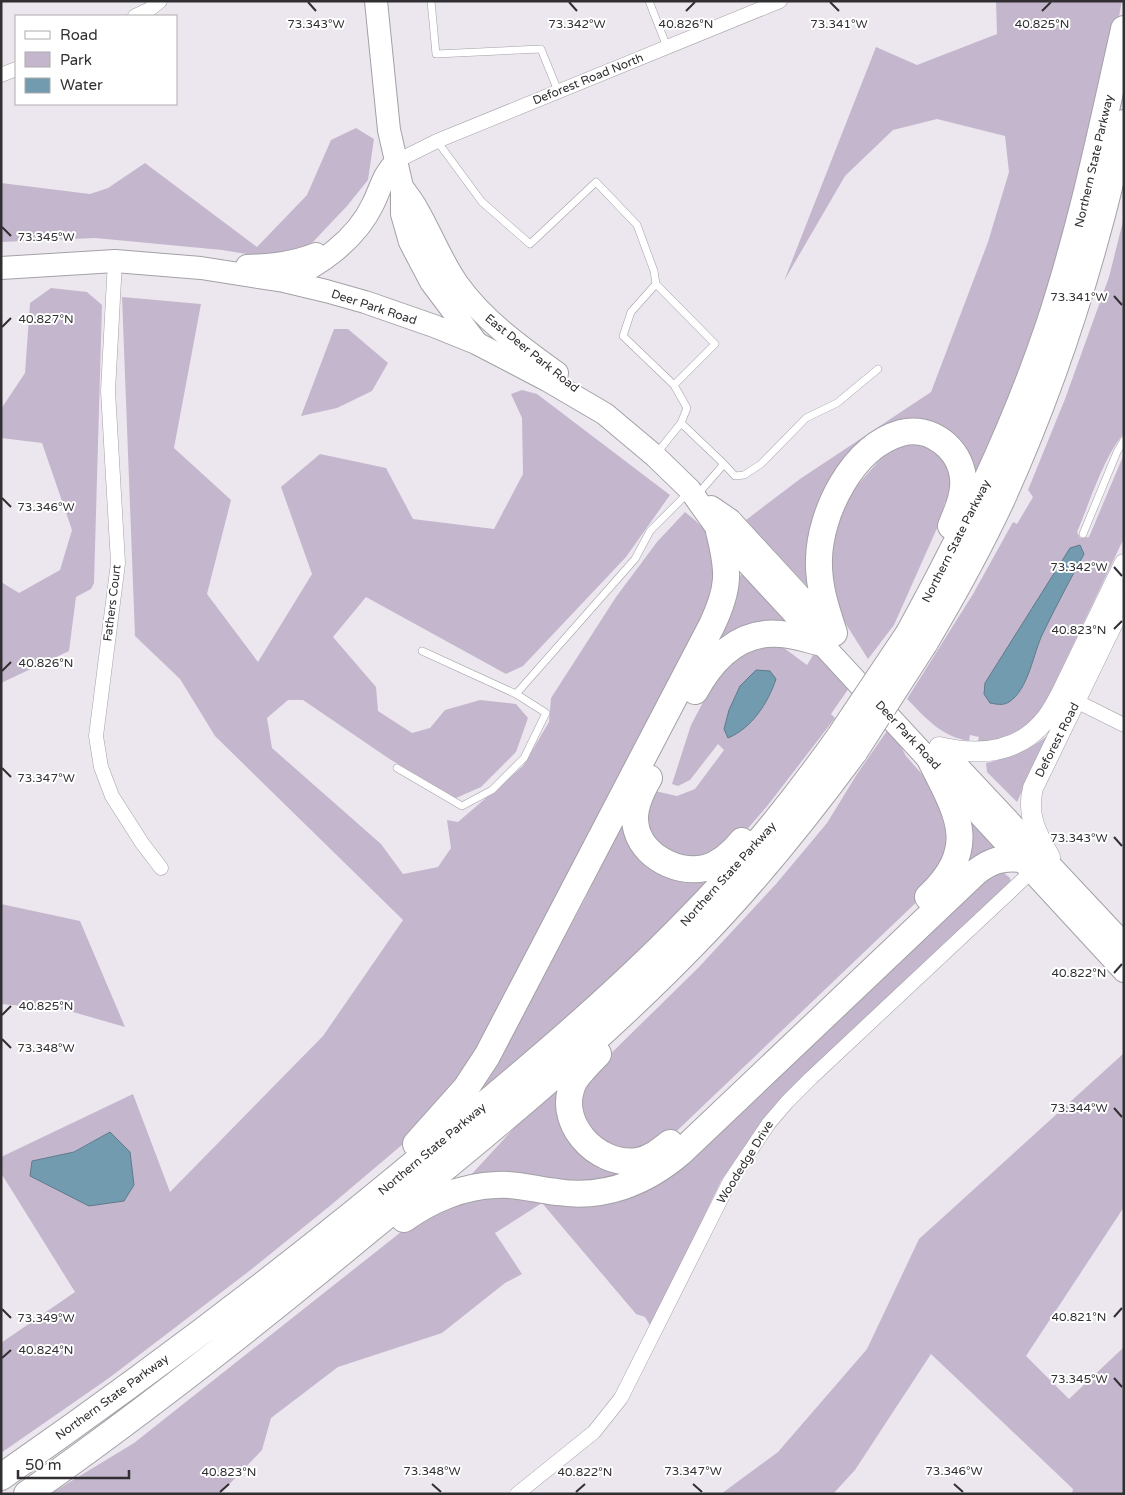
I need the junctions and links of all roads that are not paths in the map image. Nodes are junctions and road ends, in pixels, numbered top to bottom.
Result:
1 (160, 1) edge
2 (376, 1) edge
3 (431, 1) edge
4 (649, 1) edge
5 (780, 1) edge
6 (137, 15) edge
7 (1124, 28) edge
8 (667, 47) junction
9 (15, 69) edge
10 (1, 75) edge
11 (558, 91) junction
12 (1124, 123) edge
13 (437, 141) junction
14 (396, 161) junction
15 (1124, 166) edge
16 (402, 186) junction
17 (1097, 234) junction
18 (343, 244) junction
19 (115, 261) junction
20 (1, 268) edge
21 (202, 268) junction
22 (284, 281) junction
23 (656, 284) junction
24 (476, 343) junction
25 (878, 369) dead end
26 (674, 385) junction
27 (605, 414) junction
28 (681, 423) junction
29 (1124, 440) edge
30 (655, 456) junction
31 (724, 464) junction
32 (693, 494) junction
33 (719, 531) junction
34 (1083, 534) dead end
35 (1124, 564) edge
36 (1124, 600) edge
37 (828, 638) junction
38 (917, 639) junction
39 (422, 651) dead end
40 (516, 694) junction
41 (1076, 702) junction
42 (1124, 725) edge
43 (847, 744) junction
44 (935, 753) junction
45 (396, 768) dead end
46 (816, 769) junction
47 (1026, 865) junction
48 (161, 868) dead end
49 (1064, 880) junction
50 (1119, 939) edge
51 (694, 944) junction
52 (1124, 971) edge
53 (298, 1257) junction
54 (285, 1299) junction
55 (1, 1477) edge
56 (27, 1494) edge
57 (517, 1494) edge

1 - 6 street
2 - 14 main road, East Deer Park Road
3 - 11 lane
4 - 8 lane
5 - 8 street, Deforest Road North
7 - 38 highway, Northern State Parkway
8 - 11 street, Deforest Road North
9 - 10 street
11 - 13 street, Deforest Road North
12 - 17 highway, Northern State Parkway
13 - 14 street, Deforest Road North
13 - 23 lane
14 - 16 main road, East Deer Park Road
14 - 18 main road
15 - 17 highway
16 - 24 main road, East Deer Park Road
16 - 27 main road, East Deer Park Road
17 - 38 highway, Northern State Parkway
18 - 21 main road
18 - 22 main road
19 - 20 main road, Deer Park Road
19 - 21 main road, Deer Park Road
19 - 48 street, Fathers Court
21 - 22 main road, Deer Park Road
22 - 24 main road, Deer Park Road
23 - 26 lane
23 - 26 lane
24 - 27 main road, Deer Park Road
25 - 31 lane
26 - 28 lane
27 - 30 main road, Deer Park Road
28 - 30 lane
28 - 31 lane
29 - 34 lane
30 - 32 main road, Deer Park Road
31 - 32 lane
32 - 33 main road, Deer Park Road
32 - 37 main road, Deer Park Road
32 - 40 lane
33 - 37 main road, Deer Park Road
33 - 53 highway
35 - 44 street, Deforest Road
36 - 41 street, Deforest Road
37 - 38 highway
37 - 44 main road, Deer Park Road
37 - 46 highway
38 - 43 highway, Northern State Parkway, bridge
39 - 40 lane
40 - 45 lane
41 - 42 street
41 - 49 street, Deforest Road
43 - 46 highway, Northern State Parkway
43 - 51 highway, Northern State Parkway
44 - 47 main road, Deer Park Road
44 - 49 main road, Deer Park Road
44 - 51 highway
46 - 53 highway, Northern State Parkway
47 - 52 main road, Deer Park Road
47 - 54 highway
47 - 57 street, Woodedge Drive
49 - 50 main road, Deer Park Road
51 - 54 highway, Northern State Parkway
53 - 55 highway, Northern State Parkway
54 - 56 highway, Northern State Parkway

